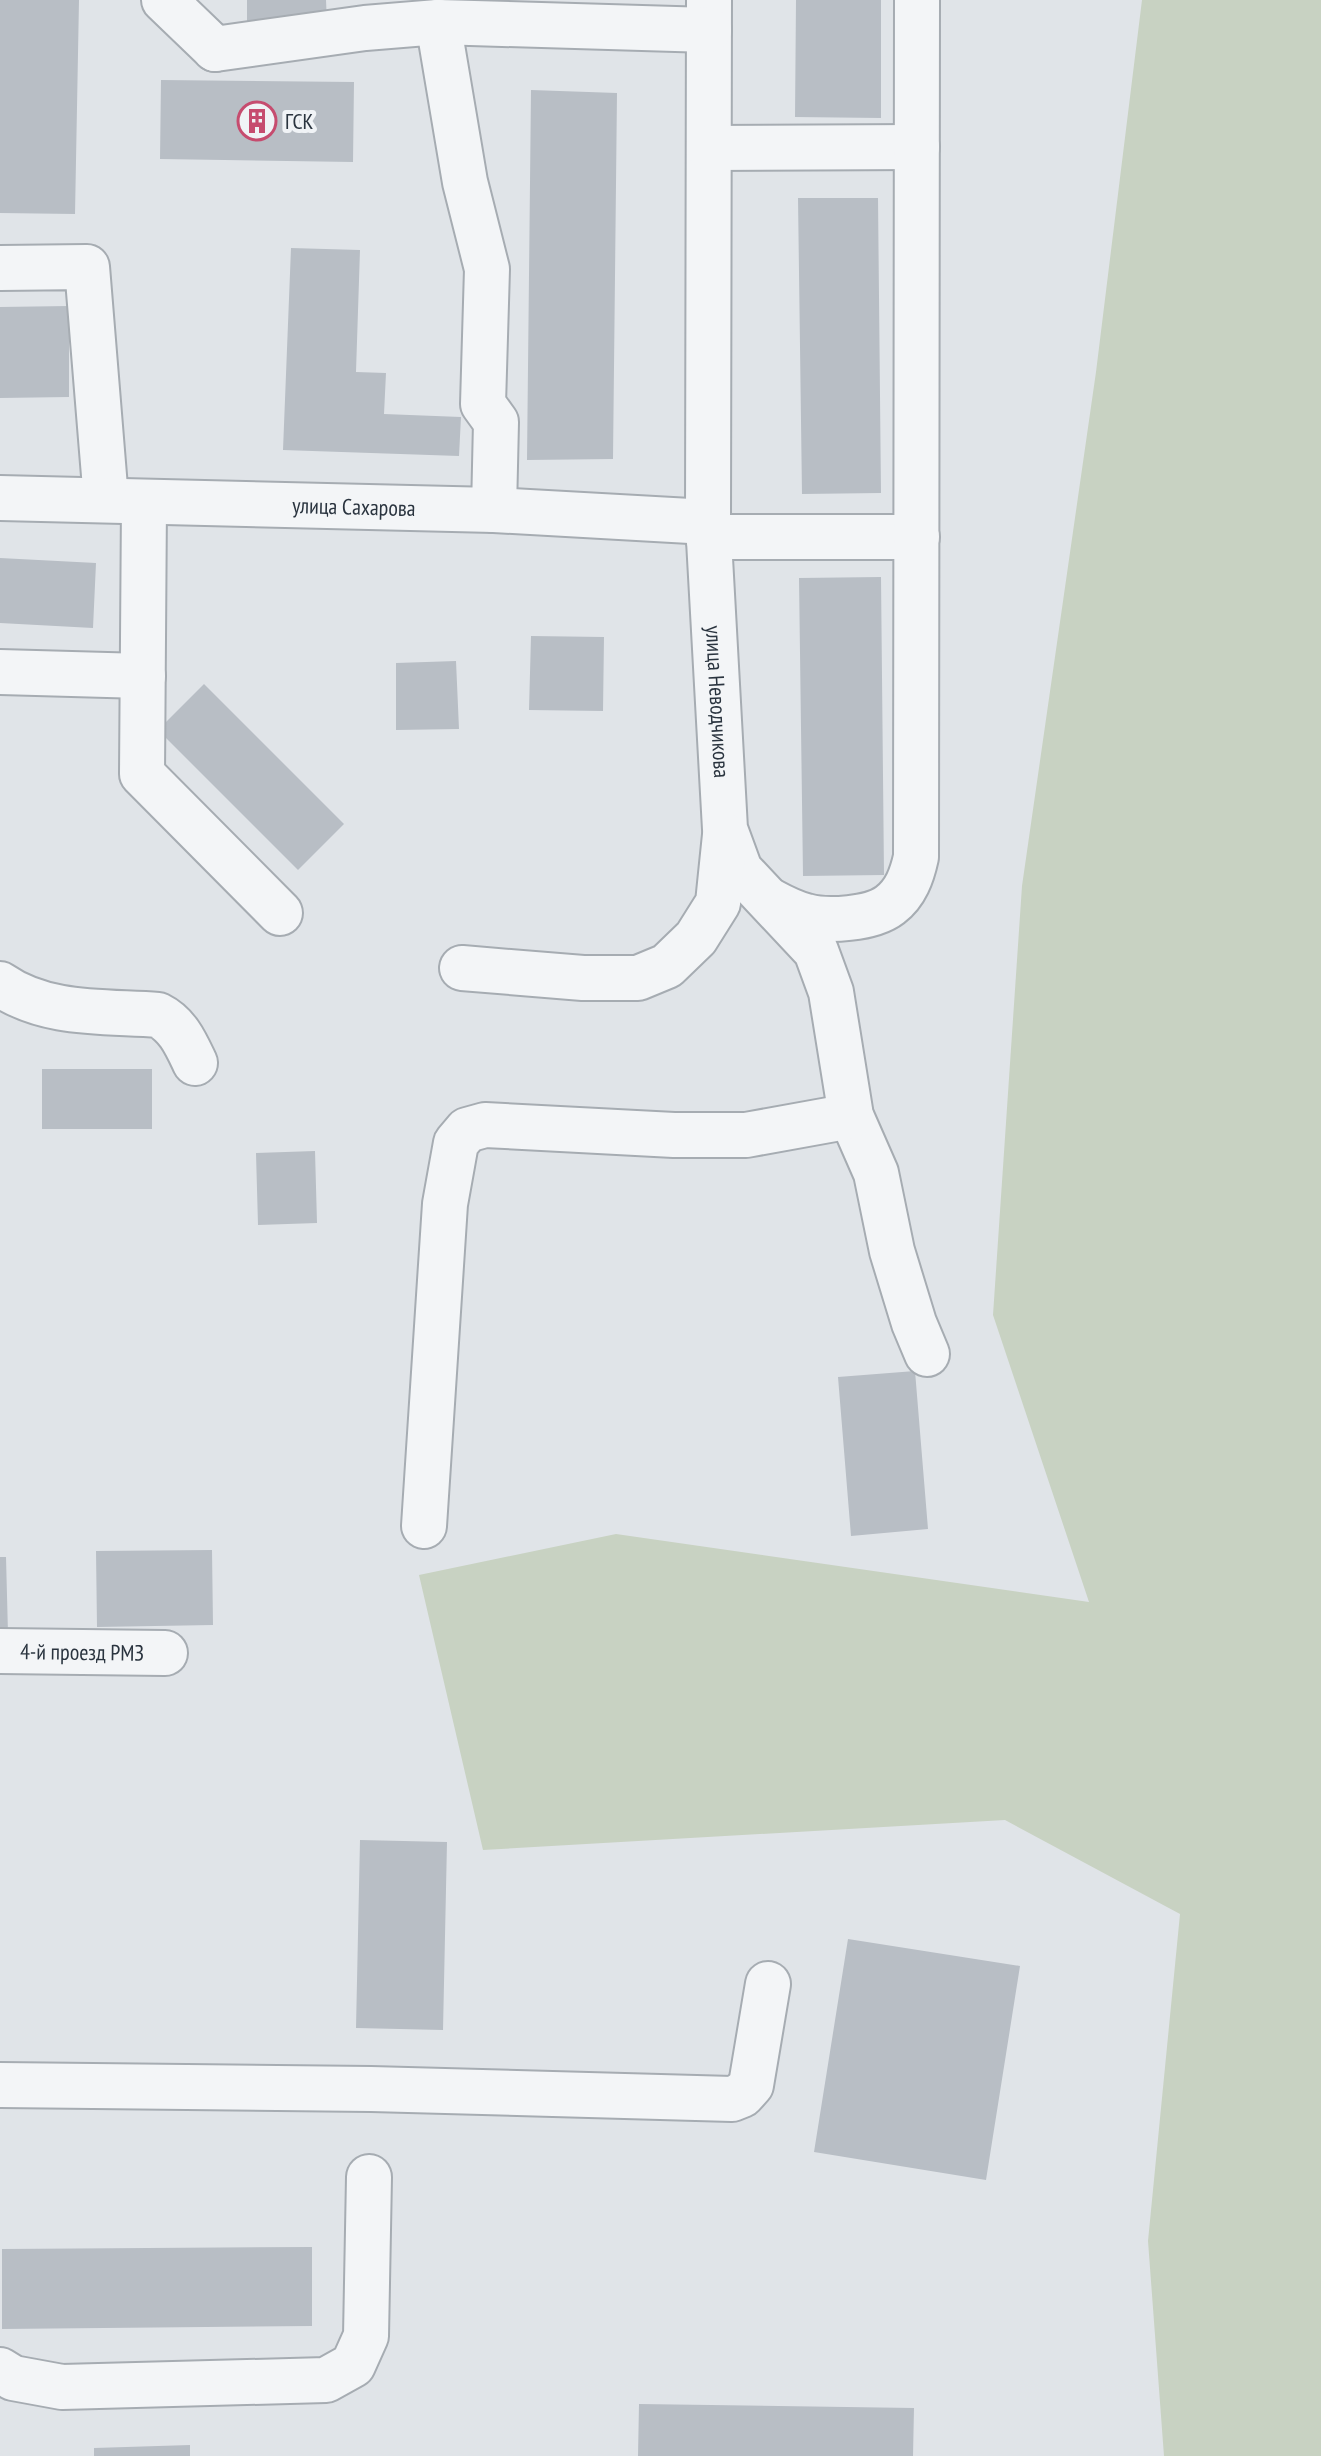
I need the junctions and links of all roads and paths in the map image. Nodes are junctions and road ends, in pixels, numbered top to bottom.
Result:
1 (164, 0) edge
2 (213, 0) edge
3 (917, 0) edge
4 (494, 11) edge
5 (365, 14) edge
6 (709, 15) edge
7 (438, 22) junction
8 (215, 49) junction
9 (917, 147) junction
10 (709, 148) junction
11 (0, 268) edge
12 (0, 498) edge
13 (125, 502) junction
14 (494, 510) junction
15 (708, 529) junction
16 (917, 537) junction
17 (0, 672) edge
18 (143, 676) junction
19 (725, 829) junction
20 (765, 898) junction
21 (280, 913) dead end
22 (462, 968) dead end
23 (0, 984) edge
24 (195, 1063) dead end
25 (851, 1116) junction
26 (927, 1354) dead end
27 (424, 1526) dead end
28 (0, 1651) edge
29 (165, 1653) dead end
30 (768, 1984) dead end
31 (0, 2085) edge
32 (369, 2177) dead end
33 (0, 2370) edge

1 - 8 street
2 - 8 street
3 - 9 street
4 - 6 street
4 - 7 street
5 - 7 street
5 - 8 street
6 - 10 street, улица Неводчикова
7 - 14 street
9 - 10 street
9 - 16 street
10 - 15 street, улица Неводчикова
11 - 13 street
12 - 13 street, улица Сахарова
13 - 14 street, улица Сахарова
13 - 18 street
14 - 15 street, улица Сахарова
15 - 16 street, улица Сахарова
15 - 19 street, улица Неводчикова
16 - 20 street
17 - 18 street
18 - 21 street
19 - 20 street, улица Неводчикова
19 - 22 street
20 - 25 street, улица Неводчикова
23 - 24 street
25 - 26 street, улица Неводчикова
25 - 27 street
28 - 29 street, 4-й проезд РМЗ
30 - 31 street
32 - 33 street

